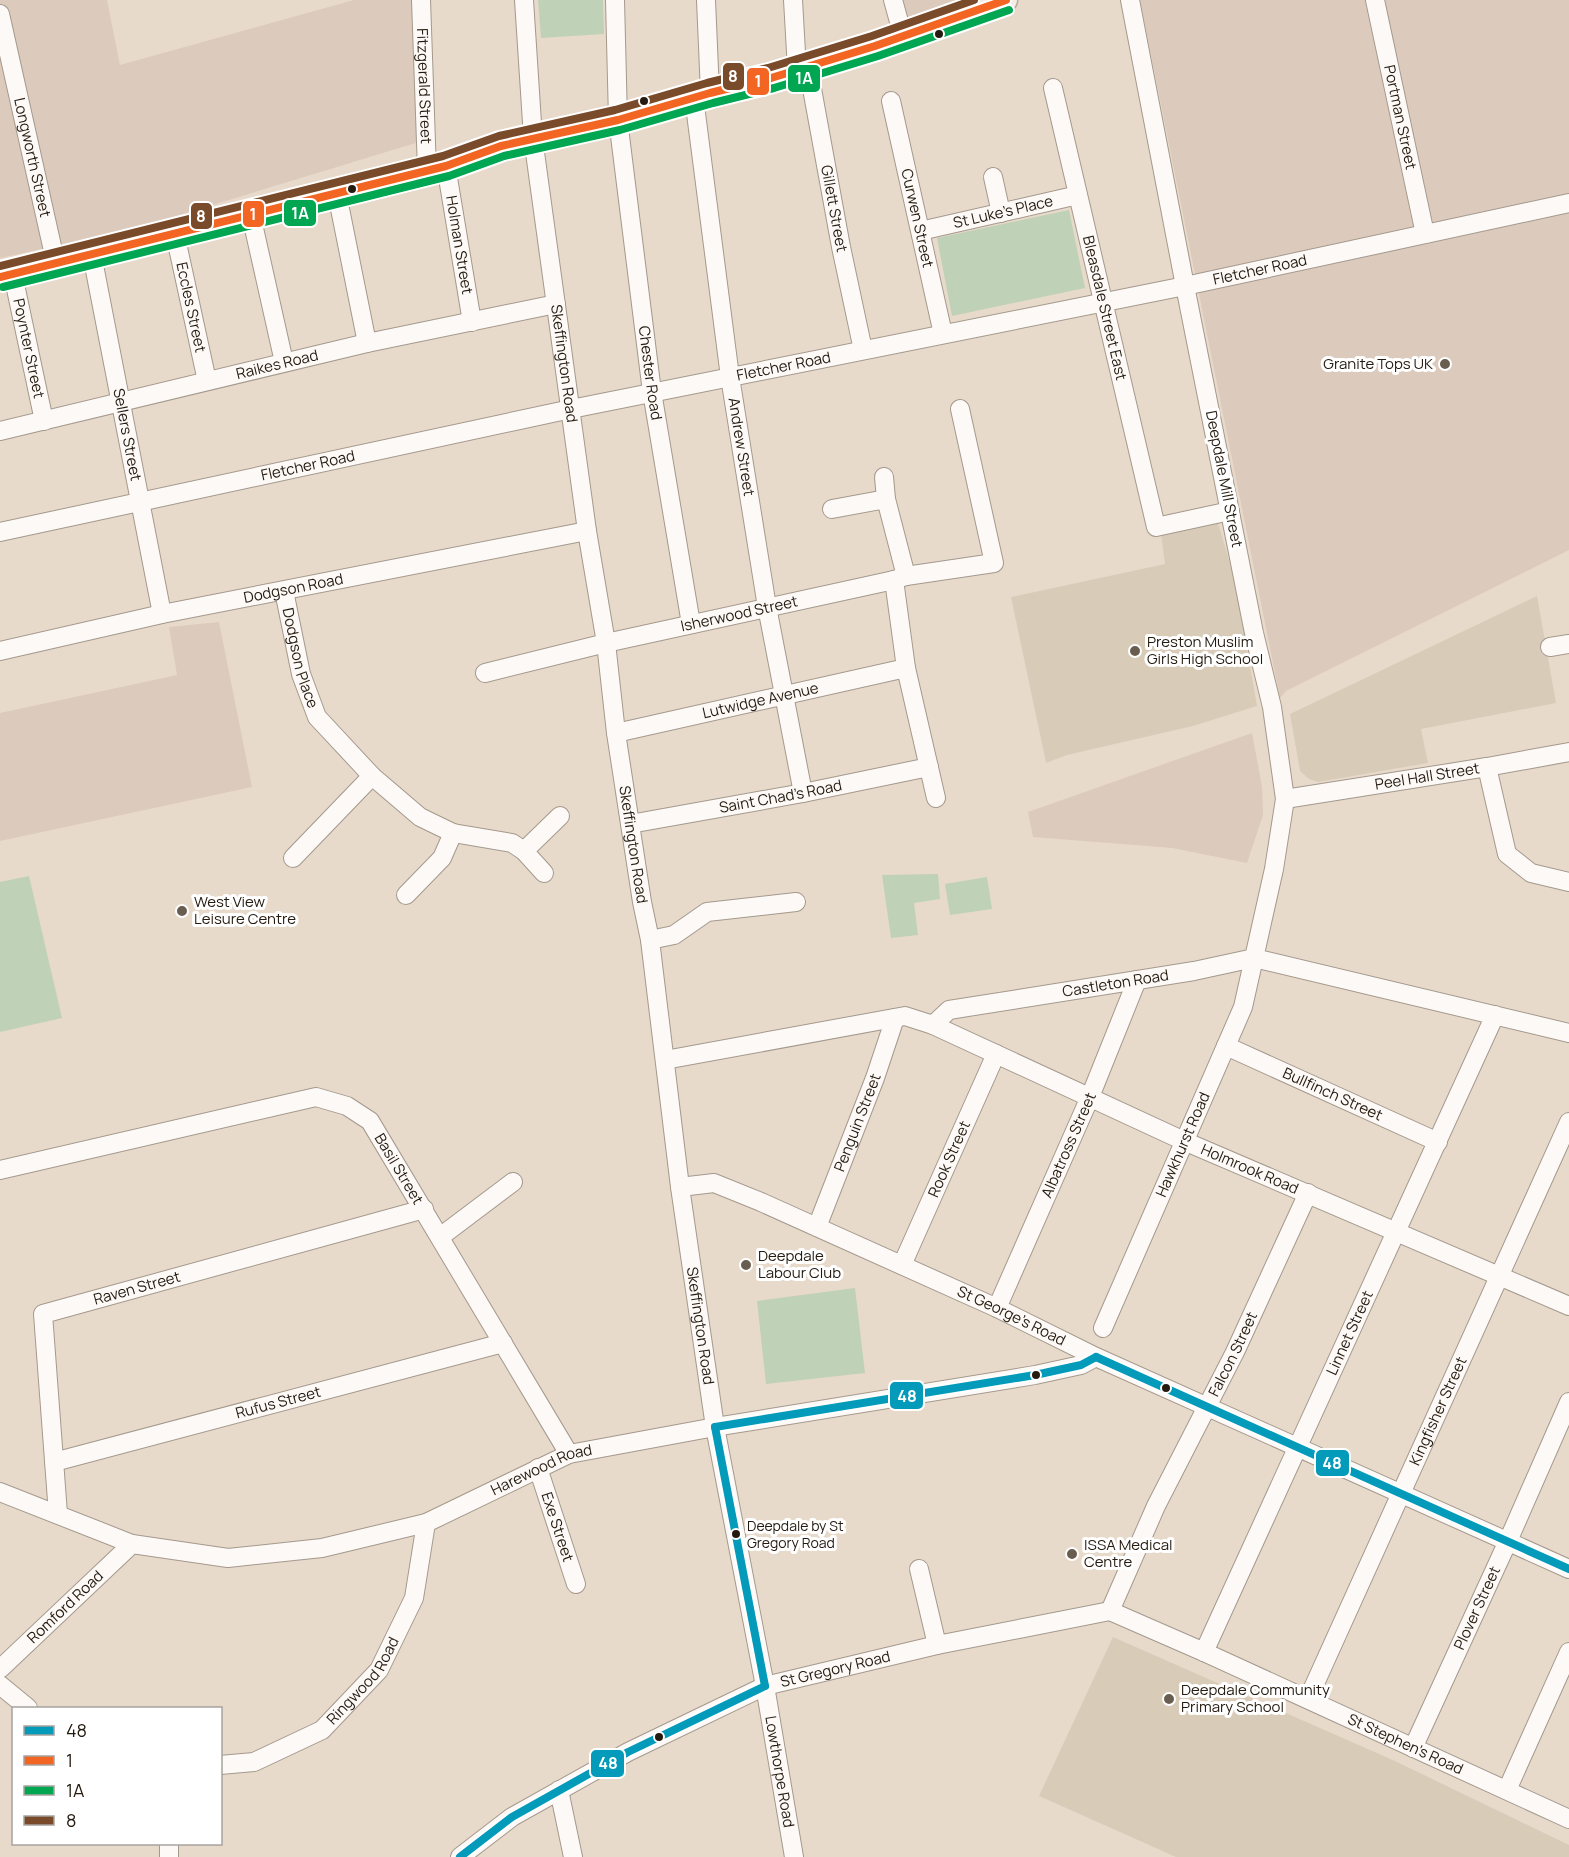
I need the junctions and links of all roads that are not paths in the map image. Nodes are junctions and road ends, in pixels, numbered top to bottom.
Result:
1 (421, 0) edge
2 (524, 0) edge
3 (615, 0) edge
4 (706, 0) edge
5 (793, 0) edge
6 (893, 0) edge
7 (1006, 0) edge
8 (1130, 0) edge
9 (1375, 0) edge
10 (0, 14) edge
11 (903, 36) junction
12 (802, 68) junction
13 (1053, 88) dead end
14 (702, 95) junction
15 (891, 101) dead end
16 (618, 120) junction
17 (533, 138) junction
18 (436, 169) junction
19 (993, 177) dead end
20 (337, 194) junction
21 (1078, 195) junction
22 (1569, 203) edge
23 (1001, 213) junction
24 (251, 215) junction
25 (929, 230) dead end
26 (174, 234) junction
27 (1425, 234) junction
28 (92, 255) junction
29 (56, 264) junction
30 (7, 276) edge
31 (1185, 286) junction
32 (1103, 302) junction
33 (556, 304) junction
34 (472, 322) junction
35 (943, 334) junction
36 (367, 342) junction
37 (863, 351) junction
38 (284, 362) junction
39 (730, 377) junction
40 (207, 381) junction
41 (652, 392) junction
42 (121, 402) junction
43 (571, 409) junction
44 (960, 409) dead end
45 (44, 421) junction
46 (0, 431) edge
47 (884, 477) dead end
48 (886, 499) junction
49 (141, 502) junction
50 (832, 509) dead end
51 (1230, 511) junction
52 (587, 531) junction
53 (0, 532) edge
54 (900, 578) junction
55 (284, 591) junction
56 (767, 607) junction
57 (162, 614) junction
58 (691, 624) junction
59 (606, 643) junction
60 (1569, 644) edge
61 (1550, 648) dead end
62 (0, 651) edge
63 (906, 668) junction
64 (485, 673) dead end
65 (784, 697) junction
66 (616, 733) junction
67 (1569, 752) edge
68 (929, 767) junction
69 (1487, 767) junction
70 (372, 776) junction
71 (803, 793) junction
72 (936, 798) dead end
73 (1285, 799) junction
74 (560, 816) dead end
75 (630, 824) junction
76 (453, 833) junction
77 (524, 851) junction
78 (293, 858) dead end
79 (544, 873) dead end
80 (1569, 882) edge
81 (406, 895) dead end
82 (796, 902) dead end
83 (650, 940) junction
84 (1254, 958) junction
85 (1137, 980) junction
86 (1495, 1015) junction
87 (895, 1018) junction
88 (933, 1025) junction
89 (1569, 1033) edge
90 (1226, 1046) junction
91 (996, 1054) junction
92 (665, 1060) junction
93 (1090, 1097) junction
94 (1569, 1122) edge
95 (1184, 1141) junction
96 (1438, 1142) junction
97 (0, 1170) edge
98 (513, 1182) dead end
99 (680, 1187) junction
100 (1308, 1193) junction
101 (424, 1209) junction
102 (817, 1227) junction
103 (1396, 1232) junction
104 (440, 1237) junction
105 (902, 1265) junction
106 (1500, 1276) junction
107 (1569, 1306) edge
108 (997, 1308) junction
109 (1103, 1328) dead end
110 (503, 1343) junction
111 (1096, 1357) junction
112 (1569, 1402) edge
113 (1207, 1406) junction
114 (715, 1427) junction
115 (1298, 1447) junction
116 (569, 1454) junction
117 (54, 1462) junction
118 (538, 1468) junction
119 (0, 1492) edge
120 (1402, 1493) junction
121 (58, 1514) junction
122 (426, 1523) junction
123 (1508, 1541) junction
124 (132, 1544) junction
125 (919, 1569) dead end
126 (1569, 1569) edge
127 (576, 1584) dead end
128 (1110, 1611) junction
129 (937, 1645) junction
130 (1204, 1652) junction
131 (1569, 1652) edge
132 (0, 1669) edge
133 (0, 1685) edge
134 (765, 1686) junction
135 (1308, 1699) junction
136 (27, 1707) edge
137 (1413, 1748) junction
138 (222, 1765) edge
139 (1507, 1790) junction
140 (559, 1791) junction
141 (1569, 1819) edge
142 (460, 1857) edge
143 (573, 1857) edge
144 (794, 1857) edge

1 - 18 street, Fitzgerald Street
2 - 17 street, Skeffington Road
3 - 16 street, Chester Road
4 - 14 street, Andrew Street
5 - 12 street, Gillett Street
6 - 11 street
7 - 11 main road
8 - 31 street, Deepdale Mill Street
9 - 27 street, Portman Street
10 - 29 street, Longworth Street
11 - 12 main road
12 - 14 main road
12 - 37 street, Gillett Street
13 - 21 street, Bleasdale Street East
14 - 16 main road
14 - 39 street, Andrew Street
15 - 35 street, Curwen Street
16 - 17 main road
16 - 41 street, Chester Road
17 - 18 main road
17 - 33 street, Skeffington Road
18 - 20 main road
18 - 34 street, Holman Street
19 - 23 street
20 - 24 main road
20 - 36 street
21 - 23 street, St Luke's Place
21 - 32 street, Bleasdale Street East
22 - 27 street, Fletcher Road
23 - 25 street, St Luke's Place
24 - 26 main road
24 - 38 street
26 - 28 main road
26 - 40 street, Eccles Street
27 - 31 street, Fletcher Road
28 - 29 main road
28 - 42 street, Sellers Street
29 - 30 main road
30 - 45 street, Poynter Street
31 - 32 street, Fletcher Road
31 - 51 street, Deepdale Mill Street
32 - 35 street, Fletcher Road
32 - 51 street, Bleasdale Street East
33 - 34 street, Raikes Road
33 - 43 street, Skeffington Road
34 - 36 street, Raikes Road
35 - 37 street, Fletcher Road
36 - 38 street, Raikes Road
37 - 39 street, Fletcher Road
38 - 40 street, Raikes Road
39 - 41 street, Fletcher Road
39 - 56 street, Andrew Street
40 - 42 street, Raikes Road
41 - 43 street, Fletcher Road
41 - 58 street, Chester Road
42 - 45 street, Raikes Road
42 - 49 street, Sellers Street
43 - 49 street, Fletcher Road
43 - 52 street, Skeffington Road
44 - 54 street, Isherwood Street
45 - 46 street, Raikes Road
47 - 48 street
48 - 50 street
48 - 54 street
49 - 53 street, Fletcher Road
49 - 57 street, Sellers Street
51 - 73 street, Deepdale Mill Street
52 - 55 street, Dodgson Road
52 - 59 street, Skeffington Road
54 - 56 street, Isherwood Street
54 - 63 street
55 - 57 street, Dodgson Road
55 - 70 street, Dodgson Place
56 - 58 street, Isherwood Street
56 - 65 street, Andrew Street
57 - 62 street, Dodgson Road
58 - 59 street, Isherwood Street
59 - 64 street, Isherwood Street
59 - 66 street, Skeffington Road
60 - 61 street
63 - 65 street, Lutwidge Avenue
63 - 68 street
65 - 66 street, Lutwidge Avenue
65 - 71 street, Andrew Street
66 - 75 street, Skeffington Road
67 - 69 street, Peel Hall Street
68 - 71 street, Saint Chad's Road
68 - 72 street
69 - 73 street, Peel Hall Street
69 - 80 street
70 - 76 street, Dodgson Place
70 - 78 street
71 - 75 street, Saint Chad's Road
73 - 84 street, Deepdale Mill Street
74 - 77 street
75 - 83 street, Skeffington Road
76 - 77 street, Dodgson Place
76 - 81 street
77 - 79 street, Dodgson Place
82 - 83 street
83 - 92 street, Skeffington Road
84 - 85 street, Castleton Road
84 - 86 street, Castleton Road
84 - 90 street, Hawkhurst Road
85 - 88 street, Castleton Road
85 - 93 street, Albatross Street
86 - 89 street, Castleton Road
86 - 96 street, Linnet Street
87 - 88 street
87 - 92 street
87 - 102 street, Penguin Street
88 - 91 street, Holmrook Road
90 - 95 street, Hawkhurst Road
90 - 96 street, Bullfinch Street
91 - 93 street, Holmrook Road
91 - 105 street, Rook Street
92 - 99 street, Skeffington Road
93 - 95 street, Holmrook Road
93 - 108 street, Albatross Street
94 - 106 street, Kingfisher Street
95 - 100 street, Holmrook Road
95 - 109 street, Hawkhurst Road
96 - 103 street, Linnet Street
97 - 101 street, Basil Street
98 - 104 street
99 - 102 street, St George's Road
99 - 114 street, Skeffington Road
100 - 103 street, Holmrook Road
100 - 113 street, Falcon Street
101 - 104 street, Basil Street
101 - 117 street, Raven Street
102 - 105 street, St George's Road
103 - 106 street, Holmrook Road
103 - 115 street, Linnet Street
104 - 110 street, Basil Street
105 - 108 street, St George's Road
106 - 107 street, Holmrook Road
106 - 120 street, Kingfisher Street
108 - 111 street, St George's Road
110 - 116 street, Basil Street
110 - 117 street, Rufus Street
111 - 113 street, St George's Road
111 - 114 street, Harewood Road
112 - 123 street, Plover Street
113 - 115 street, St George's Road
113 - 128 street, Falcon Street
114 - 116 street, Harewood Road
114 - 134 street, Skeffington Road
115 - 120 street, St George's Road
115 - 130 street, Linnet Street
116 - 118 street, Harewood Road
117 - 121 street, Raven Street
118 - 122 street, Harewood Road
118 - 127 street, Exe Street
119 - 121 street, Harewood Road
120 - 123 street, St George's Road
120 - 135 street, Kingfisher Street
121 - 124 street, Harewood Road
122 - 124 street, Harewood Road
122 - 138 street, Ringwood Road
123 - 126 street, St George's Road
123 - 137 street, Plover Street
124 - 132 street, Romford Road
125 - 129 street
128 - 129 street, St Gregory Road
128 - 130 street, St Stephen's Road
129 - 134 street, St Gregory Road
130 - 135 street, St Stephen's Road
131 - 139 street
133 - 136 street
134 - 140 street, St Gregory Road
134 - 144 street, Lowthorpe Road
135 - 137 street, St Stephen's Road
137 - 139 street, St Stephen's Road
139 - 141 street, St Stephen's Road
140 - 142 street, St Gregory Road
140 - 143 street

